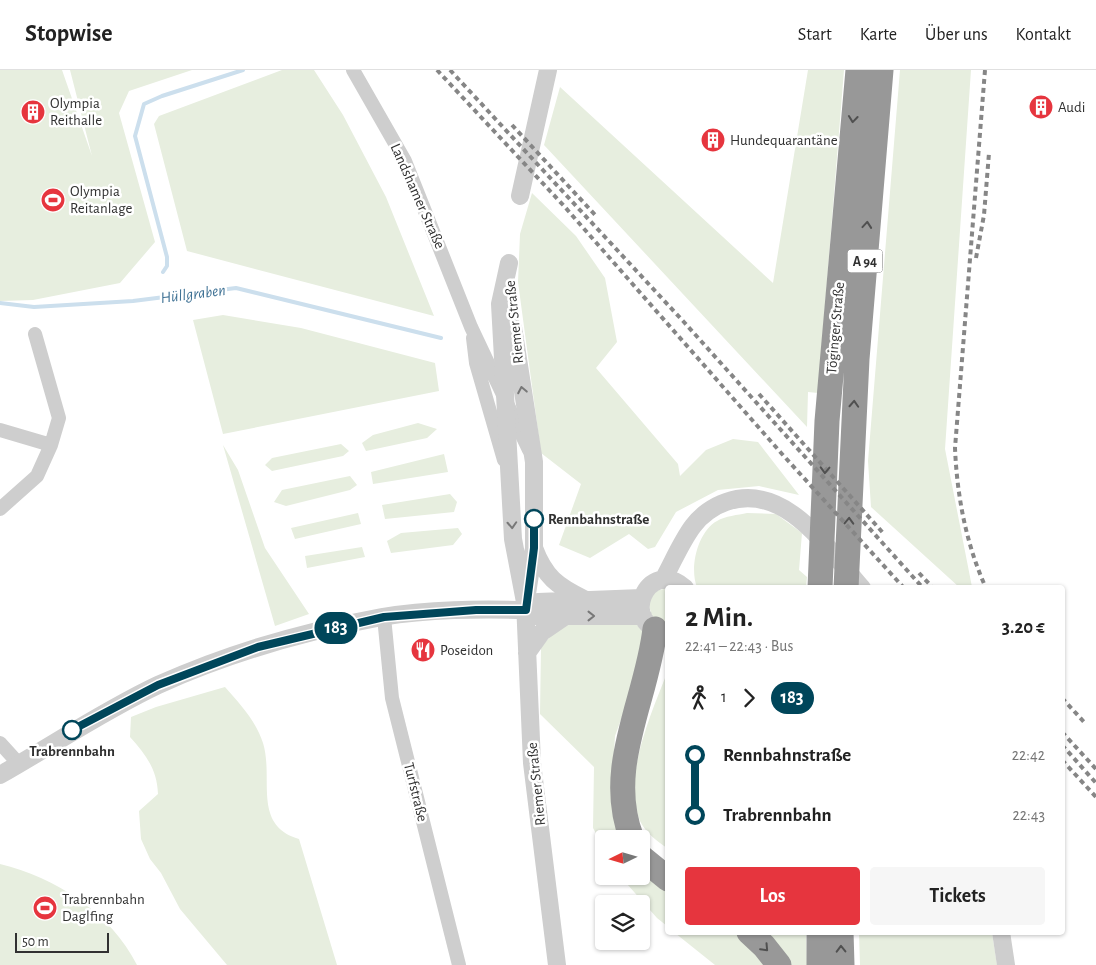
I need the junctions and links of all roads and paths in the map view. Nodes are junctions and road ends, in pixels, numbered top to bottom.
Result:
1 (353, 70) edge
2 (858, 70) edge
3 (881, 70) edge
4 (547, 73) edge
5 (520, 196) dead end
6 (471, 327) junction
7 (35, 334) dead end
8 (507, 405) junction
9 (0, 430) edge
10 (51, 445) junction
11 (534, 462) junction
12 (509, 476) junction
13 (0, 509) edge
14 (682, 544) junction
15 (534, 548) junction
16 (663, 580) junction
17 (680, 585) edge
18 (683, 585) edge
19 (820, 585) edge
20 (846, 585) edge
21 (859, 585) edge
22 (642, 598) junction
23 (584, 600) junction
24 (526, 606) junction
25 (384, 617) junction
26 (564, 617) junction
27 (658, 632) edge
28 (527, 654) junction
29 (0, 743) edge
30 (20, 764) junction
31 (0, 775) edge
32 (632, 830) edge
33 (650, 847) edge
34 (665, 856) edge
35 (650, 864) edge
36 (665, 877) edge
37 (752, 935) edge
38 (819, 935) edge
39 (841, 935) edge
40 (1001, 935) edge
41 (459, 965) edge
42 (557, 965) edge
43 (778, 965) edge
44 (819, 965) edge
45 (842, 965) edge
46 (1006, 965) edge

1 - 6 street, Landshamer Straße
2 -> 19 highway, Töginger Straße / A 94
20 -> 3 highway, Töginger Straße / A 94
4 - 5 street
6 - 8 street, Landshamer Straße
6 - 12 street, Landshamer Straße
7 - 10 street
8 - 11 street, Landshamer Straße
11 -> 8 street, Riemer Straße
8 - 12 street, Riemer Straße
9 - 10 street
10 - 13 street
11 - 15 street, Riemer Straße
12 -> 24 street, Riemer Straße
14 - 16 street
14 - 18 street
14 - 21 street
15 - 23 street
15 - 24 street, Riemer Straße
16 - 17 street
16 - 22 street
22 - 23 street
22 - 27 street
23 - 24 street
24 - 25 street
24 - 26 street
24 - 28 street, Riemer Straße
25 - 30 street
25 - 41 street, Turfstraße
26 -> 27 street
26 - 28 street
27 - 32 highway
28 - 42 street, Riemer Straße
29 - 30 street
30 - 31 street
33 - 34 highway
35 - 36 highway
37 -> 43 highway
38 - 44 highway
45 -> 39 highway
40 - 46 street

